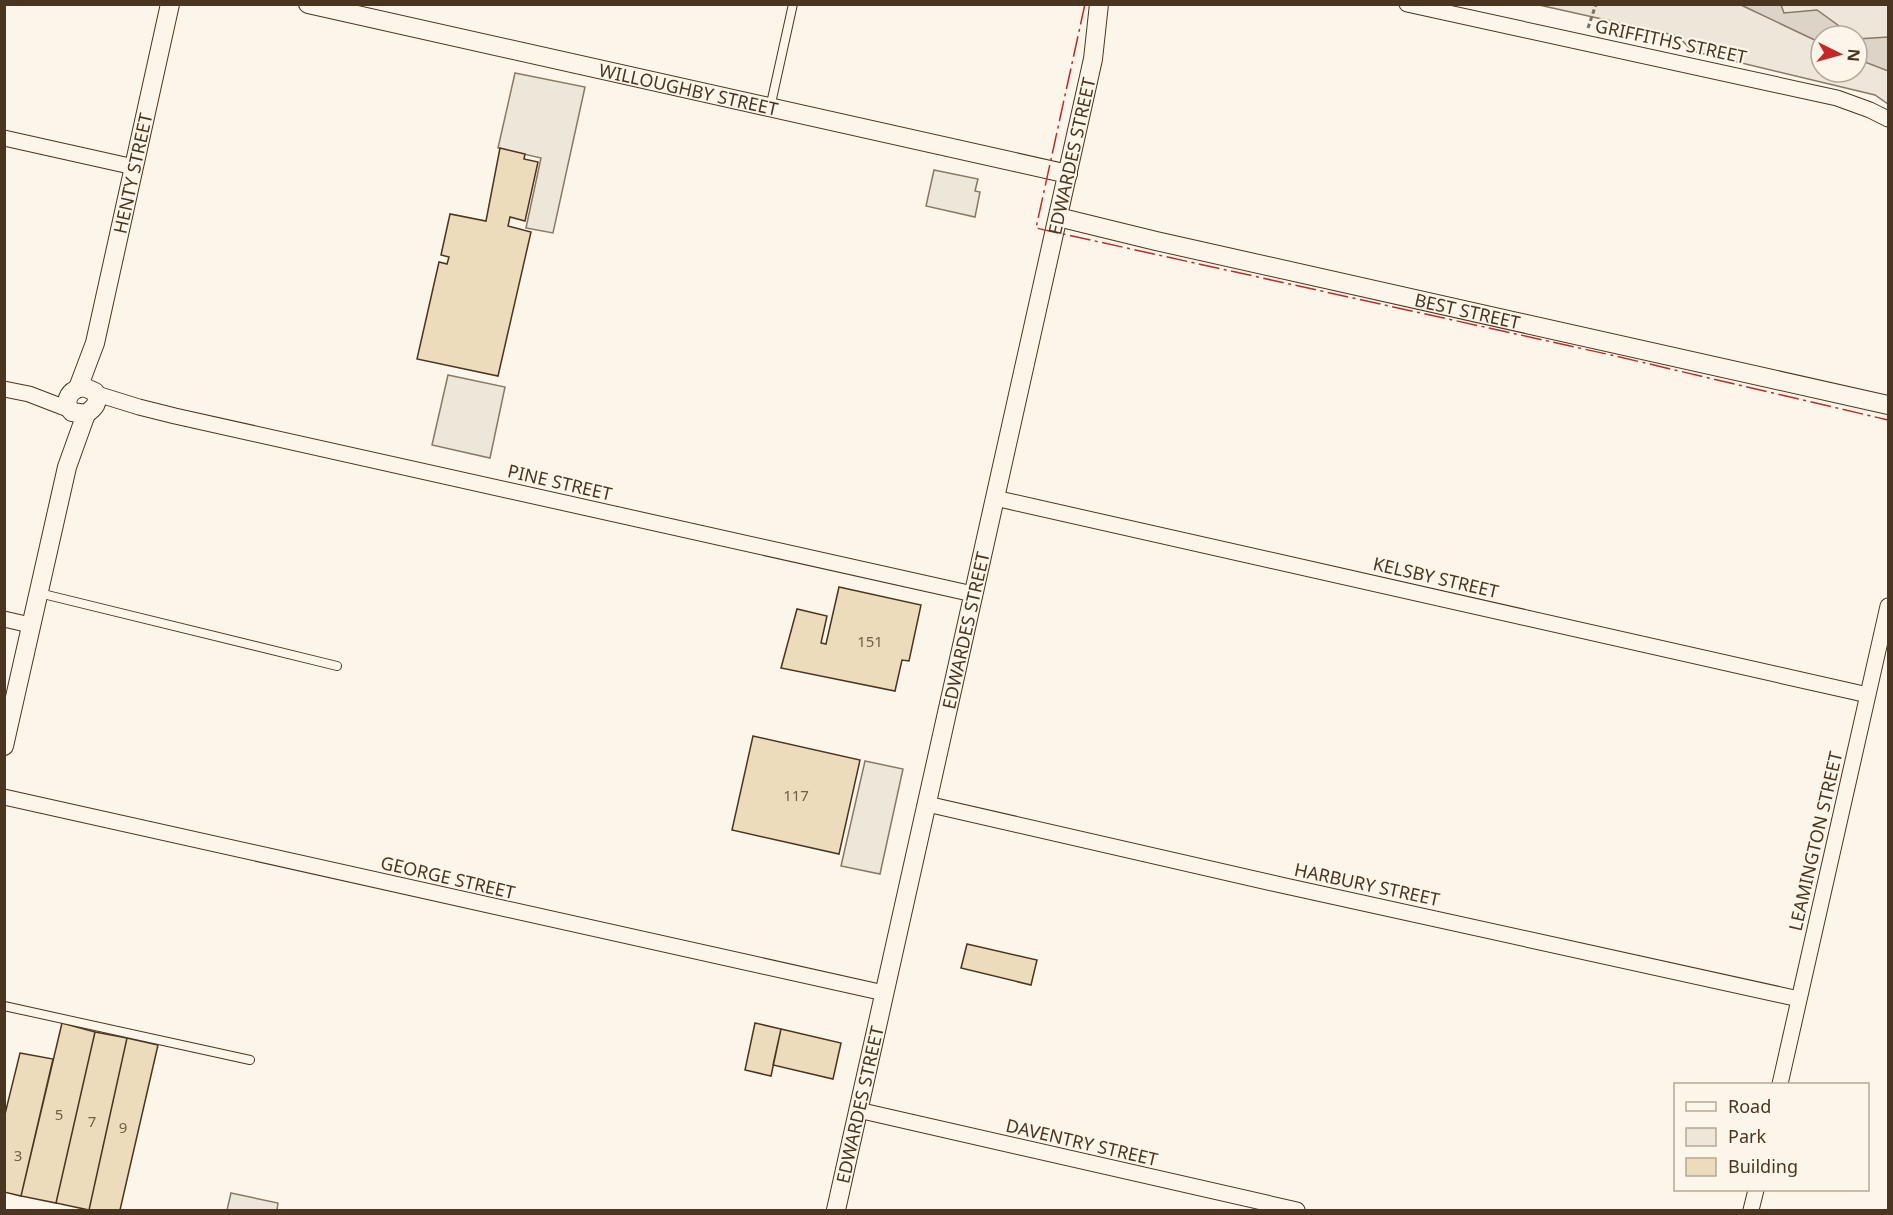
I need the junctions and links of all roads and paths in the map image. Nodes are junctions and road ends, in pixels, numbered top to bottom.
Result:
1 (170, 4) edge
2 (308, 4) edge
3 (793, 4) edge
4 (1099, 4) edge
5 (1109, 4) edge
6 (1407, 4) edge
7 (1596, 4) edge
8 (1584, 42) junction
9 (1094, 51) junction
10 (770, 108) junction
11 (1888, 119) edge
12 (4, 138) edge
13 (134, 167) junction
14 (1068, 174) junction
15 (1058, 217) junction
16 (4, 389) edge
17 (82, 401) junction
18 (1884, 402) edge
19 (995, 498) junction
20 (39, 593) junction
21 (973, 594) junction
22 (1888, 606) edge
23 (4, 618) edge
24 (30, 625) junction
25 (337, 666) dead end
26 (1868, 696) junction
27 (4, 746) edge
28 (4, 797) edge
29 (927, 804) junction
30 (884, 993) junction
31 (1799, 999) junction
32 (4, 1006) edge
33 (250, 1060) dead end
34 (1780, 1083) edge
35 (858, 1110) junction
36 (1756, 1191) edge
37 (836, 1210) edge
38 (1297, 1210) edge
39 (1751, 1210) edge

1 - 13 street, HENTY STREET
2 - 10 street, WILLOUGHBY STREET
3 - 10 lane
4 - 9 street, EDWARDES STREET
5 - 9 street, EDWARDES STREET
6 - 8 street, GRIFFITHS STREET
7 - 8 path
8 - 11 street, GRIFFITHS STREET
9 - 14 street, EDWARDES STREET
10 - 14 street, WILLOUGHBY STREET
12 - 13 street
13 - 17 street, HENTY STREET
14 - 15 street, EDWARDES STREET
15 - 18 street, BEST STREET
15 - 19 street, EDWARDES STREET
16 - 17 street, PINE STREET
17 - 20 street, HENTY STREET
17 - 21 street, PINE STREET
19 - 21 street, EDWARDES STREET
19 - 26 street, KELSBY STREET
20 - 24 street, HENTY STREET
20 - 25 lane
21 - 29 street, EDWARDES STREET
22 - 26 street, LEAMINGTON STREET
23 - 24 street
24 - 27 street, HENTY STREET
26 - 31 street, LEAMINGTON STREET
28 - 30 street, GEORGE STREET
29 - 30 street, EDWARDES STREET
29 - 31 street, HARBURY STREET
30 - 35 street, EDWARDES STREET
31 - 34 street, LEAMINGTON STREET
32 - 33 lane
35 - 37 street, EDWARDES STREET
35 - 38 street, DAVENTRY STREET
36 - 39 street

